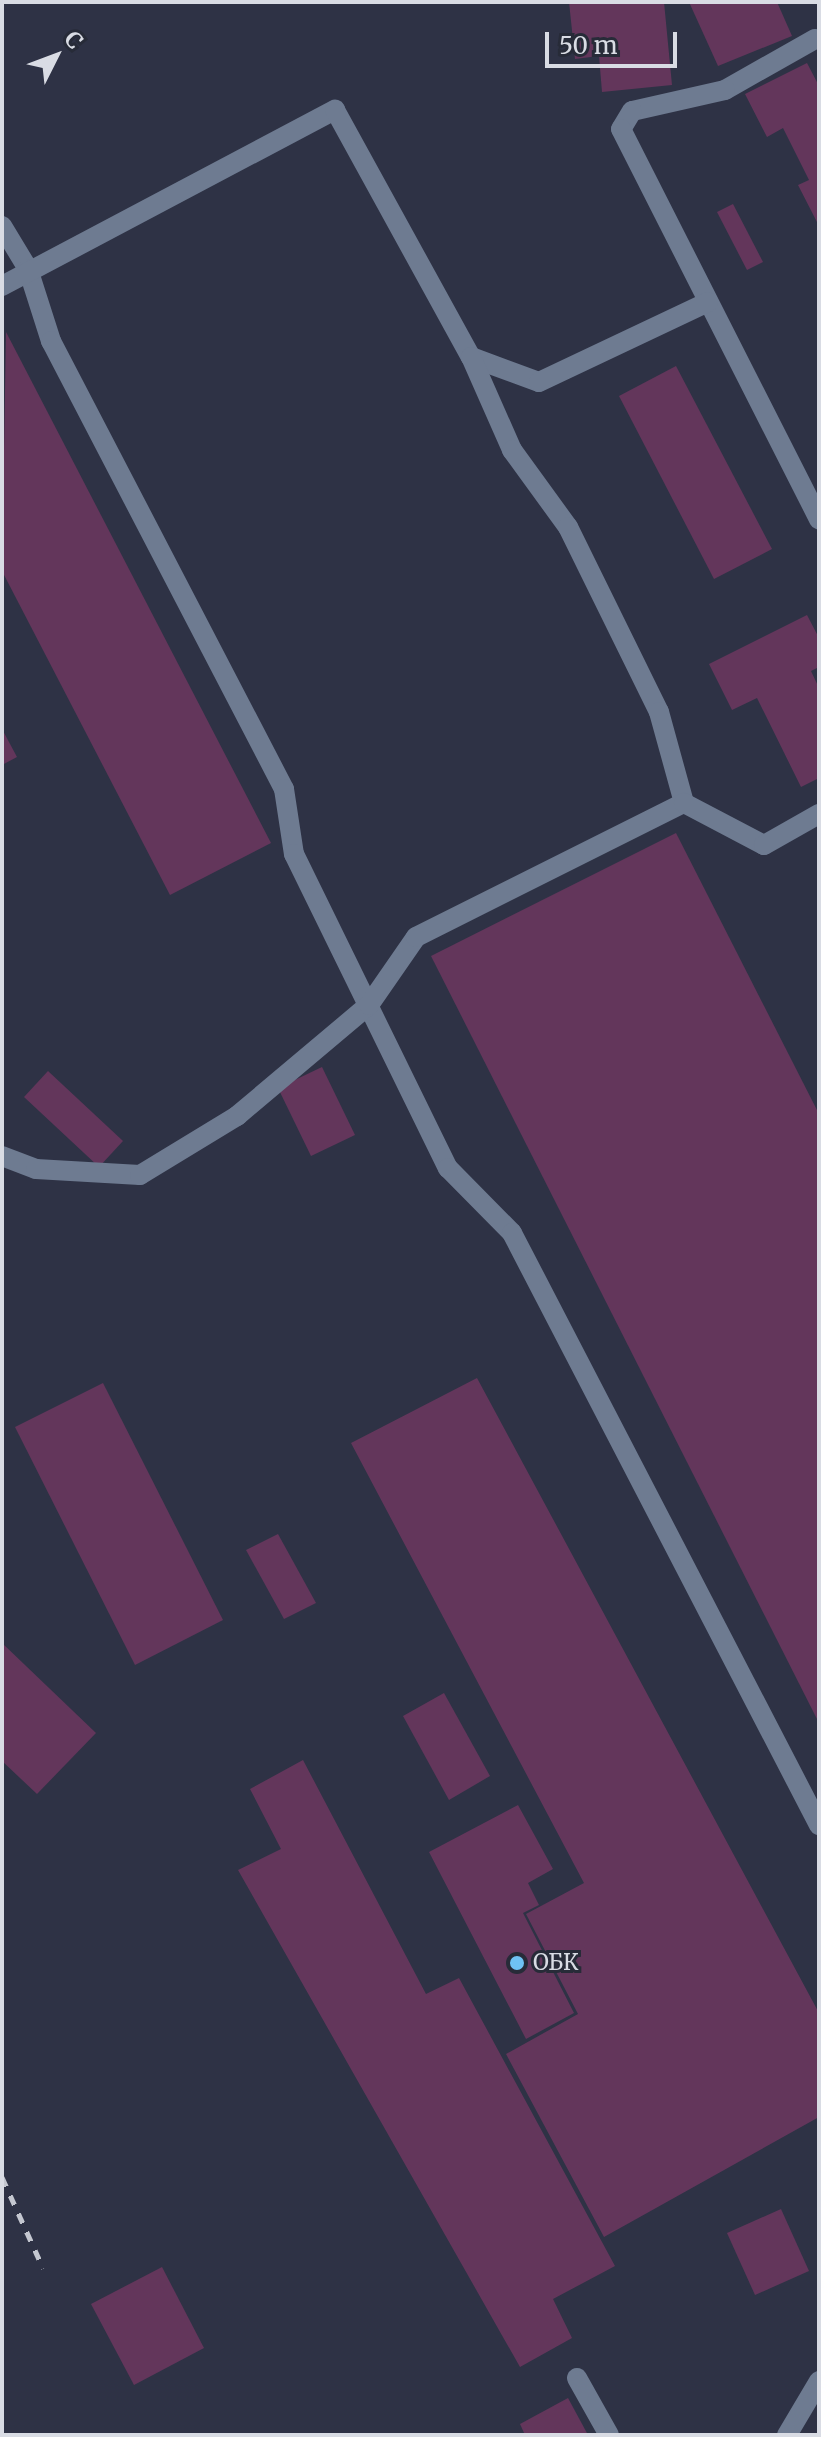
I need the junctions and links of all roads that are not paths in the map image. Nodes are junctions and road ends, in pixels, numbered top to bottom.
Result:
1 (815, 39) dead end
2 (2, 226) edge
3 (28, 269) junction
4 (2, 286) edge
5 (708, 302) junction
6 (471, 357) junction
7 (819, 520) edge
8 (684, 803) junction
9 (819, 814) edge
10 (369, 1005) junction
11 (2, 1156) edge
12 (819, 1825) edge
13 (577, 2378) dead end
14 (819, 2381) edge
15 (609, 2435) edge
16 (787, 2435) edge

1 - 5 lane
2 - 3 lane
3 - 4 lane
3 - 6 lane
3 - 10 lane
5 - 6 lane
5 - 7 lane
6 - 8 lane
8 - 9 lane
8 - 10 lane
10 - 11 lane
10 - 12 lane
13 - 15 lane
14 - 16 lane

